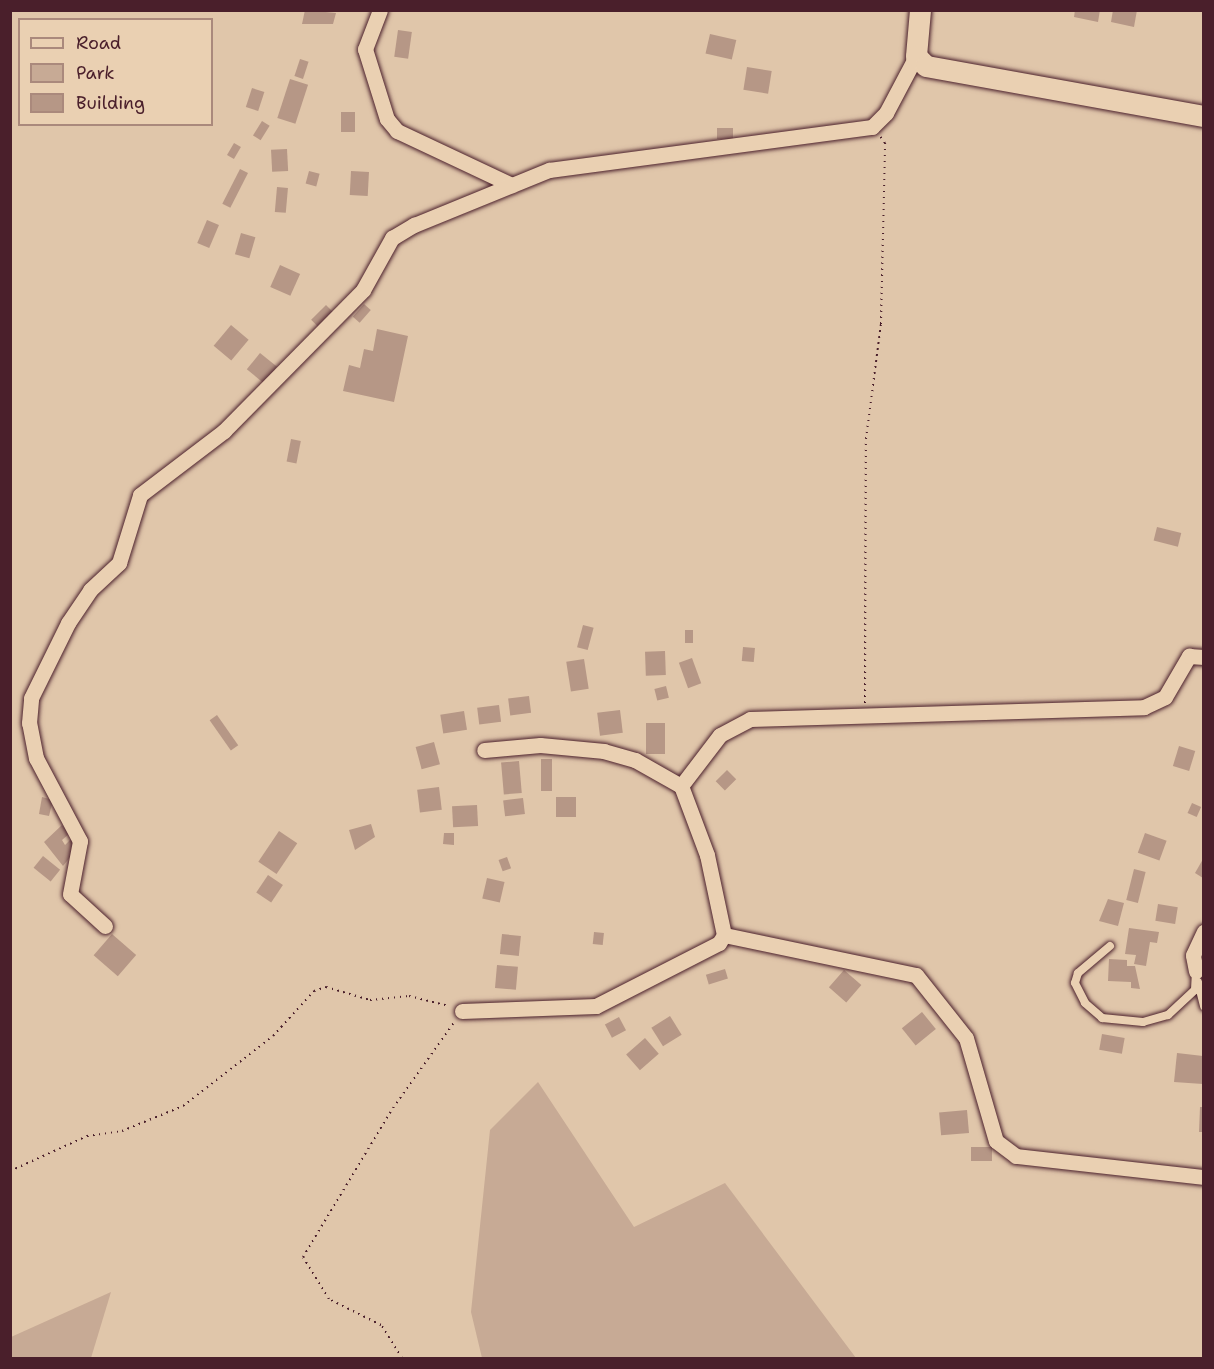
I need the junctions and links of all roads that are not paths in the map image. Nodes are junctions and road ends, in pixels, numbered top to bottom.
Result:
1 (380, 10) edge
2 (920, 10) edge
3 (916, 56) junction
4 (1203, 116) edge
5 (512, 185) junction
6 (1203, 657) edge
7 (484, 750) dead end
8 (681, 786) junction
9 (105, 926) dead end
10 (1203, 931) edge
11 (724, 935) junction
12 (1110, 946) dead end
13 (1196, 972) junction
14 (1203, 1006) edge
15 (462, 1011) road end
16 (1203, 1177) edge

1 - 5 street
2 - 3 main road
3 - 4 main road
3 - 5 street
5 - 9 street
6 - 8 street
7 - 8 street
8 - 11 street
10 - 13 street
11 - 15 street
11 - 16 street
12 - 13 lane
13 - 14 lane

